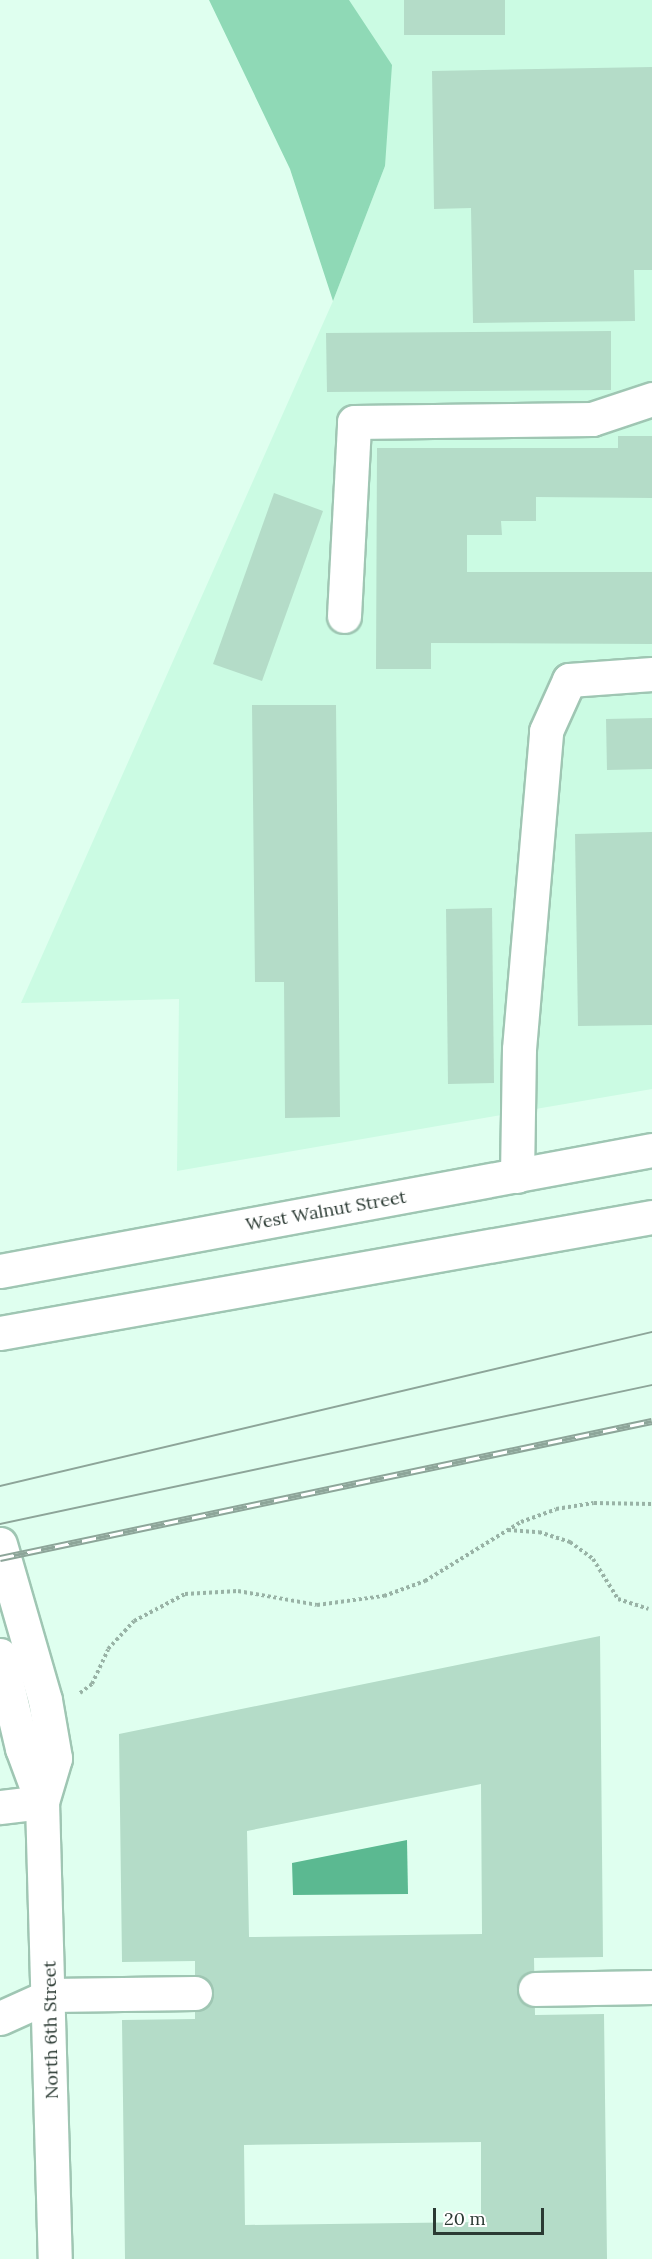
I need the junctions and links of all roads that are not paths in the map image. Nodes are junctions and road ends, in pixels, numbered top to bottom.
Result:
1 (652, 399) edge
2 (344, 616) dead end
3 (652, 674) edge
4 (652, 1149) edge
5 (517, 1176) junction
6 (652, 1217) edge
7 (0, 1271) edge
8 (0, 1334) edge
9 (0, 1544) edge
10 (0, 1655) edge
11 (42, 1802) junction
12 (0, 1808) edge
13 (652, 1988) edge
14 (535, 1989) dead end
15 (195, 1993) dead end
16 (51, 1995) junction
17 (0, 2018) edge
18 (54, 2259) edge

1 - 2 main road
3 - 5 main road
4 - 5 main road, West Walnut Street
5 - 7 main road, West Walnut Street
6 - 8 main road
9 - 11 main road, North 6th Street
10 - 11 main road, North 6th Street
11 - 12 main road
11 - 16 main road, North 6th Street
13 - 14 main road
15 - 16 main road
16 - 17 main road
16 - 18 main road, North 6th Street

